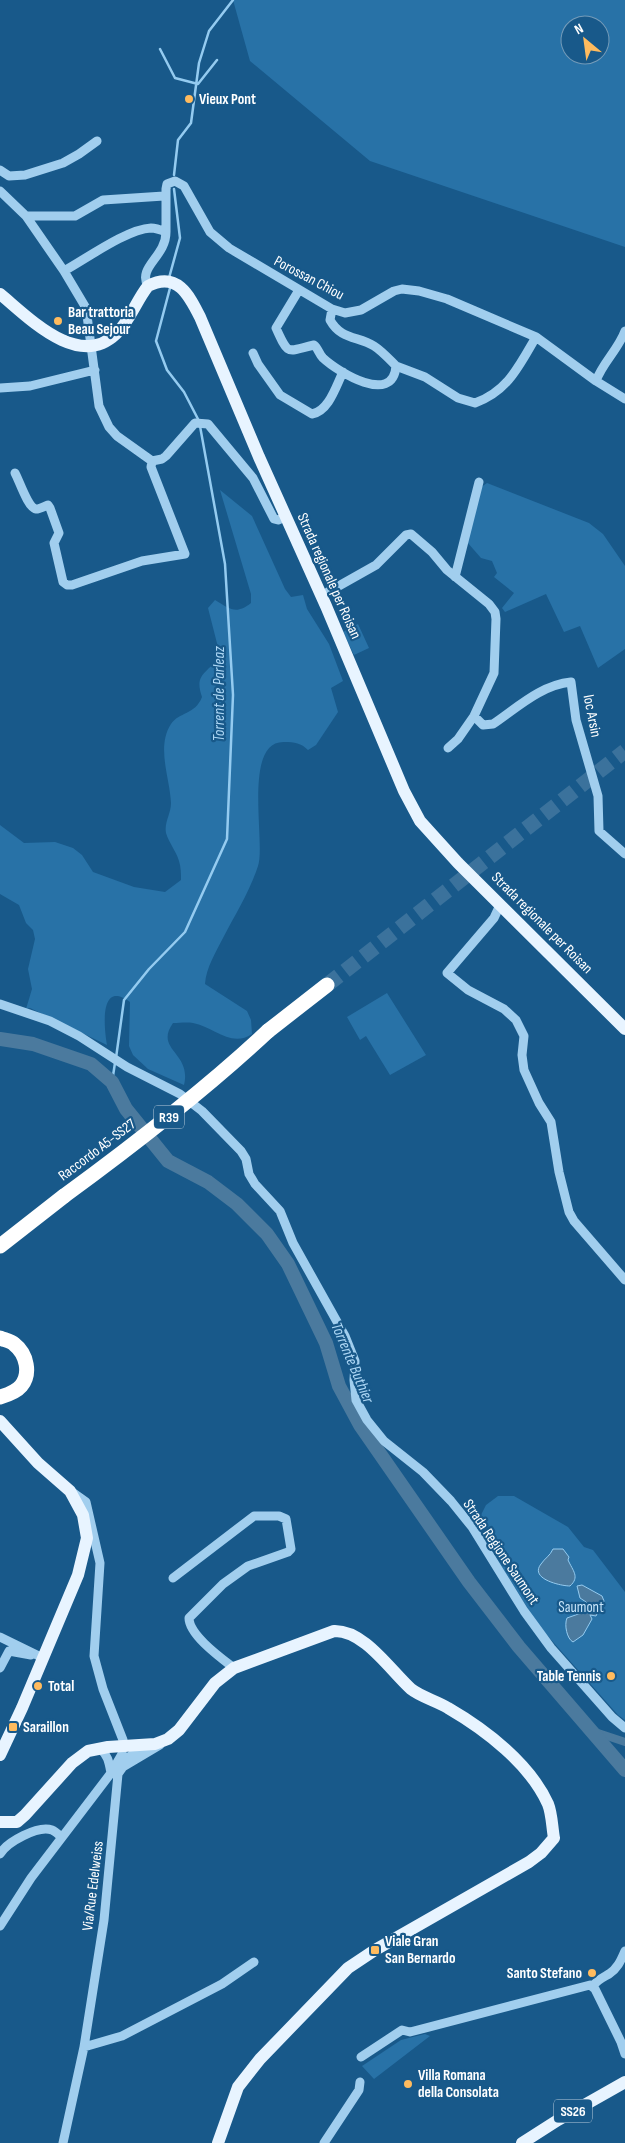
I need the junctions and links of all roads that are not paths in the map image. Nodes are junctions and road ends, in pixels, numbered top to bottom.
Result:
1 (97, 141) dead end
2 (0, 170) edge
3 (0, 192) edge
4 (164, 196) junction
5 (26, 216) junction
6 (166, 232) junction
7 (64, 271) junction
8 (148, 286) junction
9 (299, 290) junction
10 (0, 294) edge
11 (332, 309) junction
12 (625, 331) edge
13 (539, 339) junction
14 (91, 346) junction
15 (253, 353) dead end
16 (396, 366) junction
17 (95, 370) junction
18 (343, 372) junction
19 (596, 381) junction
20 (0, 388) edge
21 (625, 399) edge
22 (152, 461) junction
23 (15, 473) dead end
24 (479, 482) dead end
25 (285, 517) junction
26 (455, 577) junction
27 (321, 596) junction
28 (474, 716) junction
29 (448, 748) dead end
30 (625, 854) edge
31 (500, 905) junction
32 (327, 985) tunnel mouth
33 (0, 1004) edge
34 (625, 1029) edge
35 (2, 1246) edge
36 (625, 1280) edge
37 (0, 1338) edge
38 (0, 1397) edge
39 (0, 1421) edge
40 (70, 1491) junction
41 (173, 1578) dead end
42 (0, 1637) edge
43 (38, 1656) junction
44 (0, 1668) edge
45 (234, 1668) junction
46 (625, 1728) edge
47 (168, 1739) junction
48 (145, 1745) junction
49 (124, 1747) junction
50 (99, 1748) junction
51 (2, 1750) edge
52 (111, 1773) junction
53 (0, 1822) edge
54 (62, 1837) junction
55 (0, 1854) edge
56 (0, 1926) edge
57 (625, 1951) edge
58 (254, 1962) dead end
59 (593, 1986) junction
60 (623, 2045) edge
61 (84, 2047) junction
62 (625, 2054) edge
63 (361, 2057) dead end
64 (360, 2082) dead end
65 (625, 2082) edge
66 (63, 2143) edge
67 (218, 2143) edge
68 (324, 2143) edge
69 (522, 2143) edge

1 - 2 street
3 - 5 street
4 - 5 street
4 - 6 street
4 - 9 street, Porossan Chiou
5 - 7 street
6 - 7 street
6 - 8 street
7 - 14 street
8 - 14 main road
8 - 25 main road, Strada regionale per Roisan
9 - 11 street, Porossan Chiou
9 - 18 street
10 - 14 main road
11 - 13 street, Porossan Chiou
11 - 16 street
12 - 19 street
13 - 16 street
13 - 19 street, Porossan Chiou
14 - 17 street
15 - 18 street
16 - 18 street
17 - 20 street
17 - 22 street
19 - 21 street, Porossan Chiou
22 - 23 street
22 - 25 street
24 - 26 street
25 - 27 main road, Strada regionale per Roisan
26 - 27 street
26 - 28 street
27 - 31 main road, Strada regionale per Roisan
28 - 29 street
28 - 30 street, loc Arsin
31 - 34 main road, Strada regionale per Roisan
31 - 36 street
32 - 35 highway, Raccordo A5-SS27 / R39, bridge
33 - 46 street, Strada Regione Saumont
37 - 38 highway
39 - 40 main road
40 - 43 main road
40 - 49 street
41 - 45 street
42 - 43 street
43 - 44 street
43 - 51 main road
45 - 47 main road
45 - 67 main road
47 - 48 main road
47 - 61 street, Via/Rue Edelweiss
48 - 49 main road
48 - 52 street
49 - 50 main road
49 - 52 street
50 - 52 street
50 - 53 main road
52 - 54 street
54 - 55 street
54 - 56 street
57 - 59 street
58 - 61 street
59 - 60 street
59 - 63 street
60 - 62 street
61 - 66 street, Via/Rue Edelweiss
64 - 68 street
65 - 69 main road, SS26

